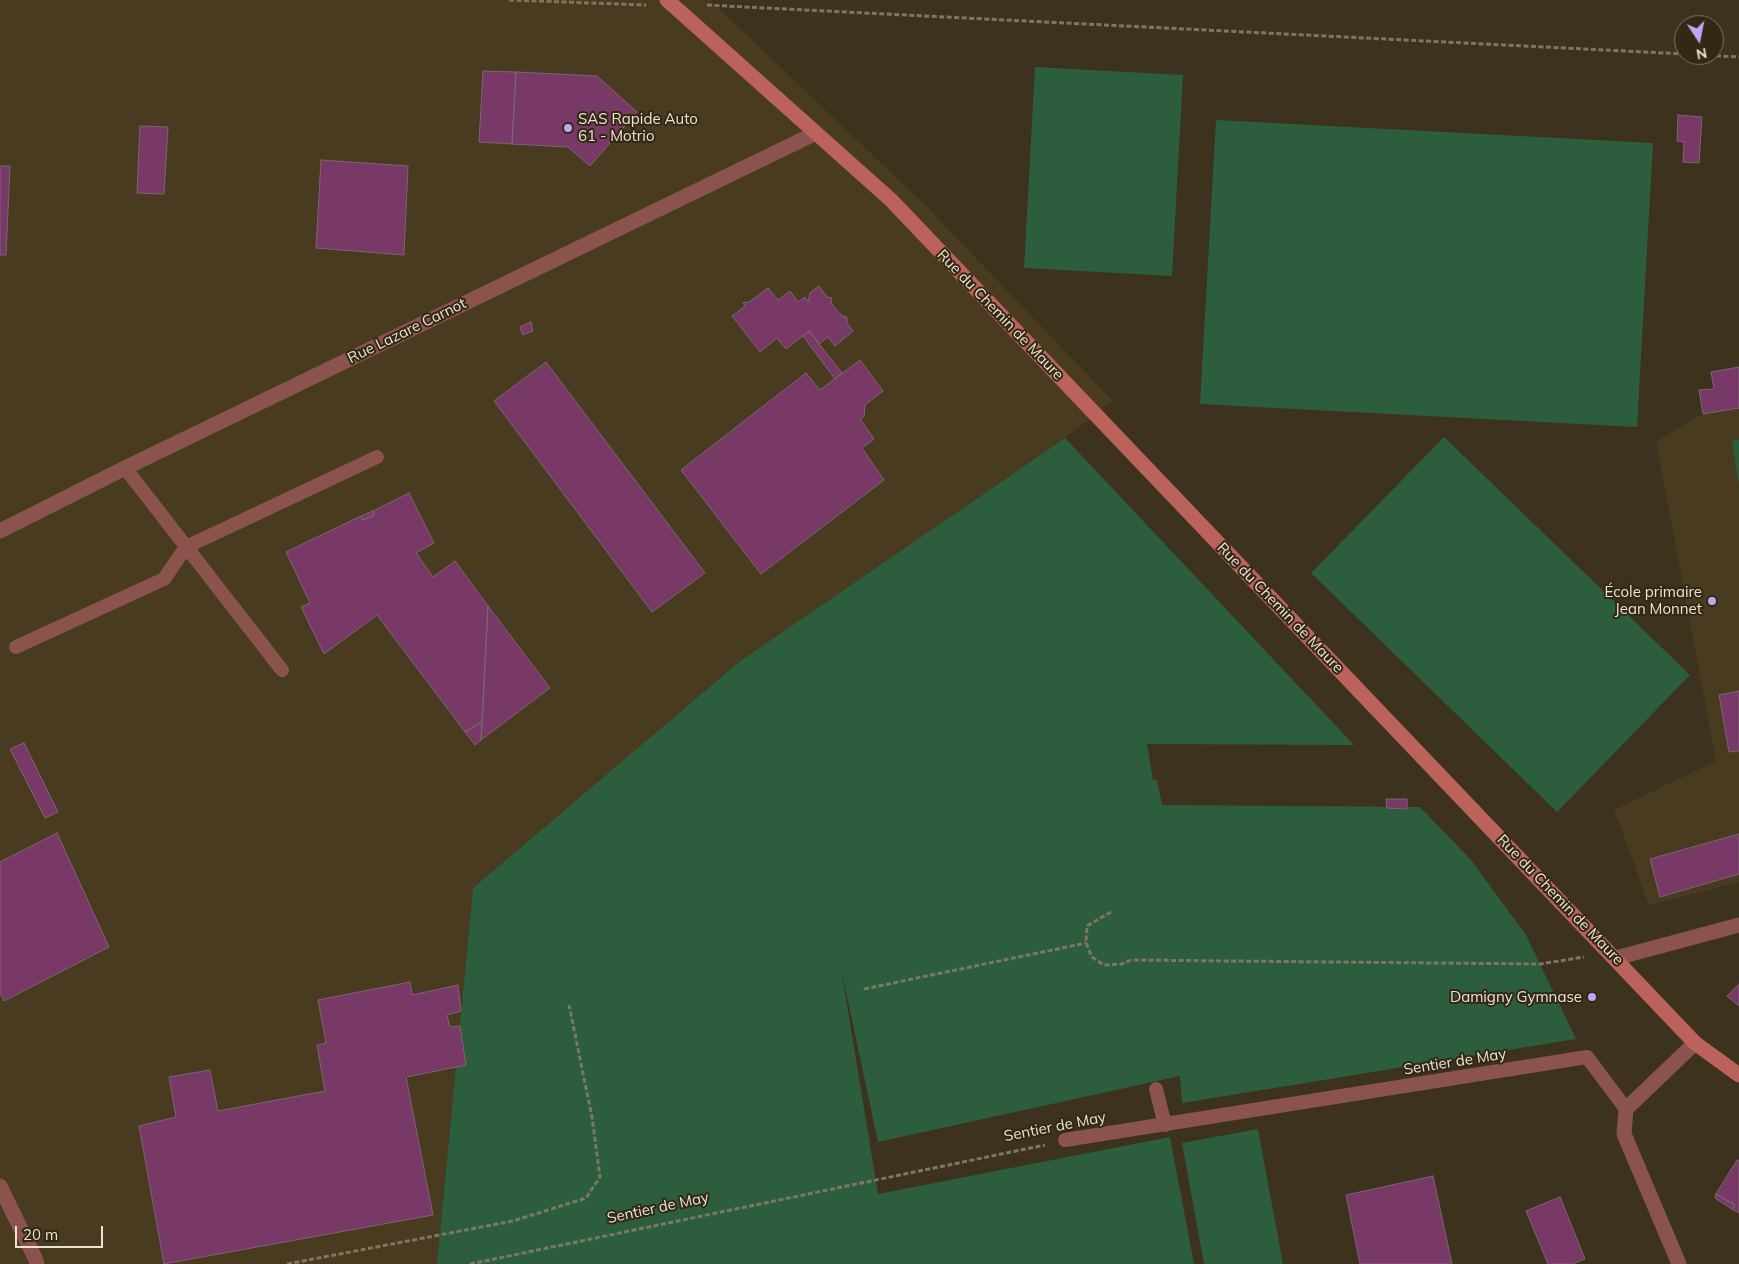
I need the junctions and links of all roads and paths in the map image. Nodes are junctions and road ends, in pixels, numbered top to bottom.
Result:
1 (509, 0) edge
2 (669, 2) edge
3 (1674, 53) edge
4 (1724, 56) edge
5 (1739, 57) edge
6 (816, 133) junction
7 (378, 457) dead end
8 (125, 468) junction
9 (0, 531) edge
10 (186, 547) junction
11 (16, 647) dead end
12 (282, 670) dead end
13 (1111, 912) dead end
14 (1739, 925) edge
15 (1086, 944) junction
16 (1614, 956) junction
17 (864, 989) dead end
18 (569, 1005) dead end
19 (1695, 1043) junction
20 (1739, 1075) edge
21 (1156, 1089) dead end
22 (1626, 1109) junction
23 (1165, 1124) junction
24 (1066, 1140) joint
25 (0, 1186) edge
26 (36, 1264) edge
27 (287, 1264) edge
28 (470, 1264) edge
29 (1678, 1264) edge

1 - 2 path
2 - 3 path
2 - 6 street, Rue du Chemin de Maure
4 - 5 path
6 - 8 street, Rue Lazare Carnot
6 - 16 street, Rue du Chemin de Maure
7 - 10 lane
8 - 9 street, Rue Lazare Carnot
8 - 10 lane
10 - 11 lane
10 - 12 lane
13 - 15 path
14 - 16 street
15 - 16 path
15 - 17 path
16 - 19 street, Rue du Chemin de Maure
18 - 27 path
19 - 20 street, Rue du Chemin de Maure
19 - 22 street
21 - 23 lane
22 - 23 lane, Sentier de May
22 - 29 street
23 - 24 lane, Sentier de May
24 - 28 path, Sentier de May
25 - 26 street

